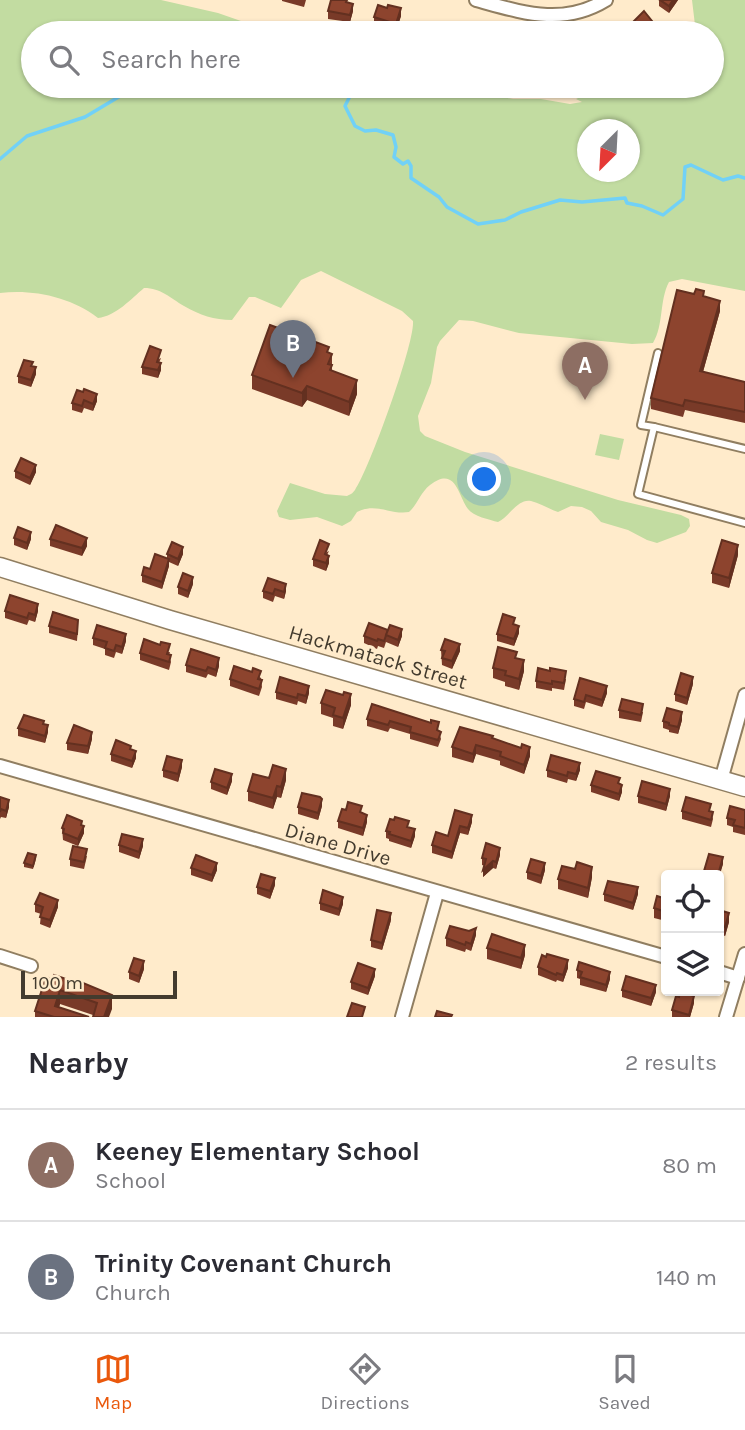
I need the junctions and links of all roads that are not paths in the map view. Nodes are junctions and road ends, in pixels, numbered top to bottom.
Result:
1 (476, 0) edge
2 (606, 0) edge
3 (658, 353) dead end
4 (654, 427) junction
5 (745, 449) edge
6 (745, 523) edge
7 (0, 567) edge
8 (745, 695) edge
9 (0, 766) edge
10 (721, 780) junction
11 (745, 787) edge
12 (437, 893) junction
13 (745, 954) edge
14 (0, 956) edge
15 (661, 956) edge
16 (31, 966) dead end
17 (724, 974) edge
18 (738, 978) junction
19 (401, 1017) edge
20 (726, 1017) edge

1 - 2 street
3 - 4 lane
4 - 5 lane
4 - 6 lane
7 - 10 street, Hackmatack Street
8 - 10 street
9 - 12 street, Diane Drive
10 - 11 street, Hackmatack Street
12 - 15 street, Diane Drive
12 - 19 street
13 - 18 street
14 - 16 street
17 - 18 street
18 - 20 street

